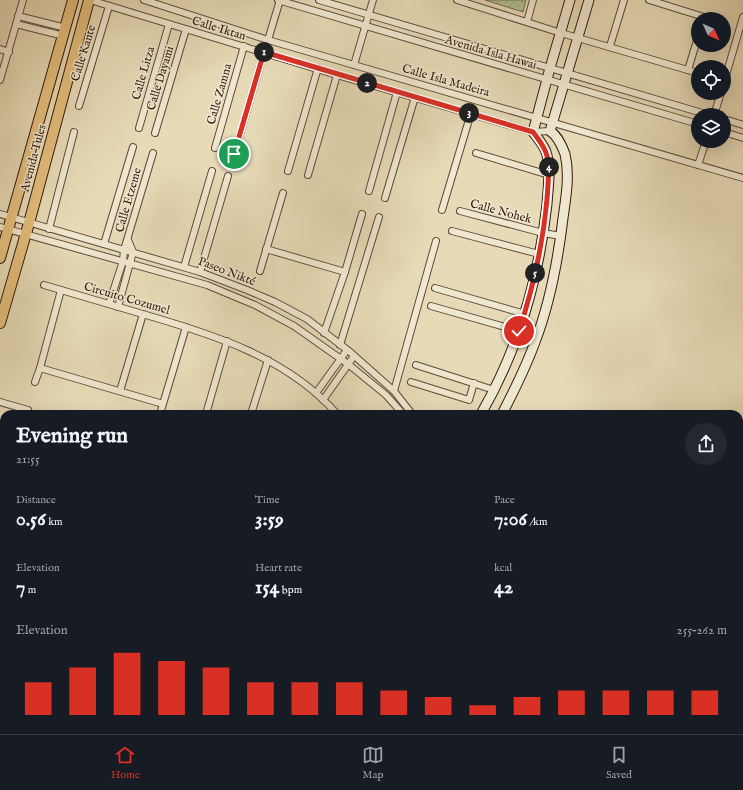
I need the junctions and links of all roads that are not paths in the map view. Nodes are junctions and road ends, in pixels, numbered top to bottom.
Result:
1 (23, 0) edge
2 (73, 0) edge
3 (90, 0) edge
4 (144, 0) edge
5 (279, 0) edge
6 (319, 0) edge
7 (373, 0) edge
8 (457, 0) edge
9 (533, 0) edge
10 (570, 0) edge
11 (589, 0) edge
12 (624, 0) edge
13 (649, 0) edge
14 (109, 6) junction
15 (691, 13) edge
16 (369, 15) junction
17 (18, 16) junction
18 (743, 17) edge
19 (527, 22) junction
20 (16, 24) junction
21 (169, 24) junction
22 (366, 26) junction
23 (742, 27) edge
24 (186, 29) junction
25 (65, 32) junction
26 (561, 33) junction
27 (578, 37) junction
28 (268, 40) junction
29 (244, 46) junction
30 (610, 46) junction
31 (0, 49) edge
32 (9, 52) junction
33 (264, 52) junction
34 (693, 52) edge
35 (731, 60) edge
36 (354, 65) junction
37 (318, 68) junction
38 (550, 68) junction
39 (688, 70) junction
40 (691, 71) edge
41 (567, 73) junction
42 (337, 75) junction
43 (0, 80) edge
44 (547, 80) junction
45 (564, 85) junction
46 (397, 92) junction
47 (415, 97) junction
48 (79, 106) dead end
49 (691, 110) edge
50 (472, 113) junction
51 (536, 118) junction
52 (731, 121) edge
53 (691, 122) edge
54 (743, 125) edge
55 (552, 127) junction
56 (139, 128) dead end
57 (74, 132) dead end
58 (533, 132) junction
59 (155, 133) dead end
60 (731, 134) edge
61 (743, 138) edge
62 (133, 147) dead end
63 (215, 148) dead end
64 (704, 148) edge
65 (153, 153) dead end
66 (476, 153) dead end
67 (234, 154) dead end
68 (698, 165) junction
69 (212, 170) dead end
70 (288, 171) dead end
71 (308, 175) dead end
72 (549, 175) junction
73 (228, 176) dead end
74 (743, 178) edge
75 (369, 191) dead end
76 (283, 193) dead end
77 (385, 198) dead end
78 (442, 210) dead end
79 (460, 211) dead end
80 (0, 214) edge
81 (362, 214) dead end
82 (380, 216) dead end
83 (12, 218) junction
84 (29, 223) junction
85 (4, 228) edge
86 (49, 229) junction
87 (452, 231) dead end
88 (543, 233) junction
89 (26, 234) junction
90 (561, 236) junction
91 (128, 240) junction
92 (436, 241) dead end
93 (104, 244) junction
94 (266, 249) junction
95 (124, 250) junction
96 (133, 252) junction
97 (539, 254) junction
98 (0, 258) edge
99 (123, 261) junction
100 (130, 263) junction
101 (184, 267) junction
102 (260, 271) dead end
103 (200, 272) junction
104 (345, 272) junction
105 (44, 285) dead end
106 (435, 288) dead end
107 (61, 290) junction
108 (109, 304) junction
109 (431, 306) dead end
110 (118, 307) junction
111 (143, 314) junction
112 (524, 314) junction
113 (0, 323) edge
114 (186, 326) junction
115 (519, 331) junction
116 (324, 333) junction
117 (227, 341) junction
118 (535, 342) junction
119 (340, 345) junction
120 (347, 350) junction
121 (354, 356) junction
122 (340, 359) junction
123 (268, 360) junction
124 (348, 364) junction
125 (416, 364) dead end
126 (40, 368) junction
127 (35, 382) dead end
128 (411, 382) dead end
129 (474, 383) junction
130 (494, 390) junction
131 (120, 392) junction
132 (394, 392) junction
133 (316, 393) junction
134 (323, 400) junction
135 (0, 402) edge
136 (163, 404) junction
137 (28, 410) dead end
138 (161, 410) edge
139 (207, 410) edge
140 (252, 410) edge
141 (333, 410) edge
142 (399, 410) edge
143 (409, 410) edge
144 (483, 410) edge
145 (504, 410) edge

1 - 17 street
2 - 25 main road, Avenida Tules
3 - 14 street, Calle Iktan
3 - 84 main road, Avenida Tules
4 - 28 street, Calle Isla Madeira
5 - 22 street, Avenida Isla Hawai
5 - 28 street
6 - 16 street, Avenida Isla Hawai
7 - 16 street
8 - 19 street
9 - 19 street
10 - 26 street
11 - 27 street
12 - 30 street
13 - 15 street
14 - 21 street, Calle Iktan
14 - 48 street, Calle Kante
16 - 22 street
16 - 38 street, Avenida Isla Hawai
17 - 20 street
17 - 25 street
18 - 23 street
19 - 26 street
20 - 25 street
20 - 32 street
21 - 24 street, Calle Iktan
21 - 56 street, Calle Litza
22 - 36 street
22 - 44 street, Avenida Isla Hawai
23 - 35 street
24 - 29 street, Calle Iktan
24 - 59 street, Calle Dayami
25 - 83 main road, Avenida Tules
26 - 27 street
26 - 38 street
27 - 30 street
27 - 41 street
28 - 36 street, Calle Isla Madeira
29 - 33 street, Calle Iktan
29 - 63 street, Calle Zamna
30 - 39 street
31 - 32 street
32 - 43 street
33 - 37 street, Calle Iktan
33 - 67 street
34 - 39 street
36 - 51 street, Calle Isla Madeira
37 - 42 street, Calle Iktan
37 - 70 street
38 - 41 street, Avenida Isla Hawai
38 - 44 street
39 - 40 street
41 - 45 street
41 - 49 street, Avenida Isla Hawai
42 - 46 street, Calle Iktan
42 - 71 street
44 - 45 street, Avenida Isla Hawai
44 - 51 street
45 - 53 street, Avenida Isla Hawai
45 - 55 street
46 - 47 street, Calle Iktan
46 - 75 street
47 - 50 street, Calle Iktan
47 - 77 street
50 - 58 street, Calle Iktan
50 - 78 street
51 - 55 street, Calle Isla Madeira
51 - 58 street
52 - 54 street
55 - 58 street, Calle Iktan
55 - 68 street, Calle Isla Madeira
55 - 90 street
57 - 86 street
58 - 72 street
60 - 61 street
62 - 93 street
64 - 68 street
65 - 91 street, Calle Etzeme
66 - 72 street
68 - 74 street, Calle Isla Madeira
69 - 101 street
72 - 88 street
73 - 103 street
76 - 94 street
79 - 88 street, Calle Nohek
80 - 83 street, Paseo Nikté
81 - 104 street
82 - 119 street
83 - 84 street, Paseo Nikté
83 - 85 main road, Avenida Tules
84 - 86 street, Paseo Nikté
84 - 89 main road, Avenida Tules
85 - 89 street, Paseo Nikté
85 - 98 main road, Avenida Tules
86 - 93 street, Paseo Nikté
87 - 97 street
88 - 90 street, Calle Nohek
88 - 97 street
89 - 99 street, Paseo Nikté
89 - 113 main road, Avenida Tules
90 - 118 street
91 - 95 street
91 - 96 street, Calle Etzeme
92 - 132 street
93 - 95 street, Paseo Nikté
94 - 102 street
94 - 104 street
95 - 96 street, Paseo Nikté
95 - 99 street
96 - 100 street
96 - 101 street, Paseo Nikté
97 - 112 street
99 - 100 street, Paseo Nikté
99 - 108 street
100 - 110 street
100 - 122 street, Paseo Nikté
101 - 103 street, Paseo Nikté
103 - 116 street, Paseo Nikté
104 - 116 street
105 - 107 street, Circuito Cozumel
106 - 112 street
107 - 108 street, Circuito Cozumel
107 - 126 street
108 - 110 street, Circuito Cozumel
109 - 115 street
110 - 111 street, Circuito Cozumel
111 - 114 street, Circuito Cozumel
111 - 131 street
112 - 115 street
114 - 117 street, Circuito Cozumel
114 - 136 street
115 - 118 street
115 - 130 street
116 - 119 street, Paseo Nikté
117 - 123 street, Circuito Cozumel
117 - 139 street
118 - 145 street
119 - 120 street, Paseo Nikté
120 - 121 street, Paseo Nikté
120 - 122 street
121 - 124 street
121 - 132 street, Paseo Nikté
122 - 124 street, Paseo Nikté
122 - 133 street
123 - 133 street, Circuito Cozumel
123 - 140 street
124 - 134 street
124 - 142 street, Paseo Nikté
125 - 129 street
126 - 127 street
126 - 131 street
128 - 129 street
129 - 130 street
130 - 144 street
131 - 136 street
132 - 143 street, Paseo Nikté
133 - 134 street, Circuito Cozumel
134 - 141 street, Circuito Cozumel
135 - 137 street
136 - 138 street

